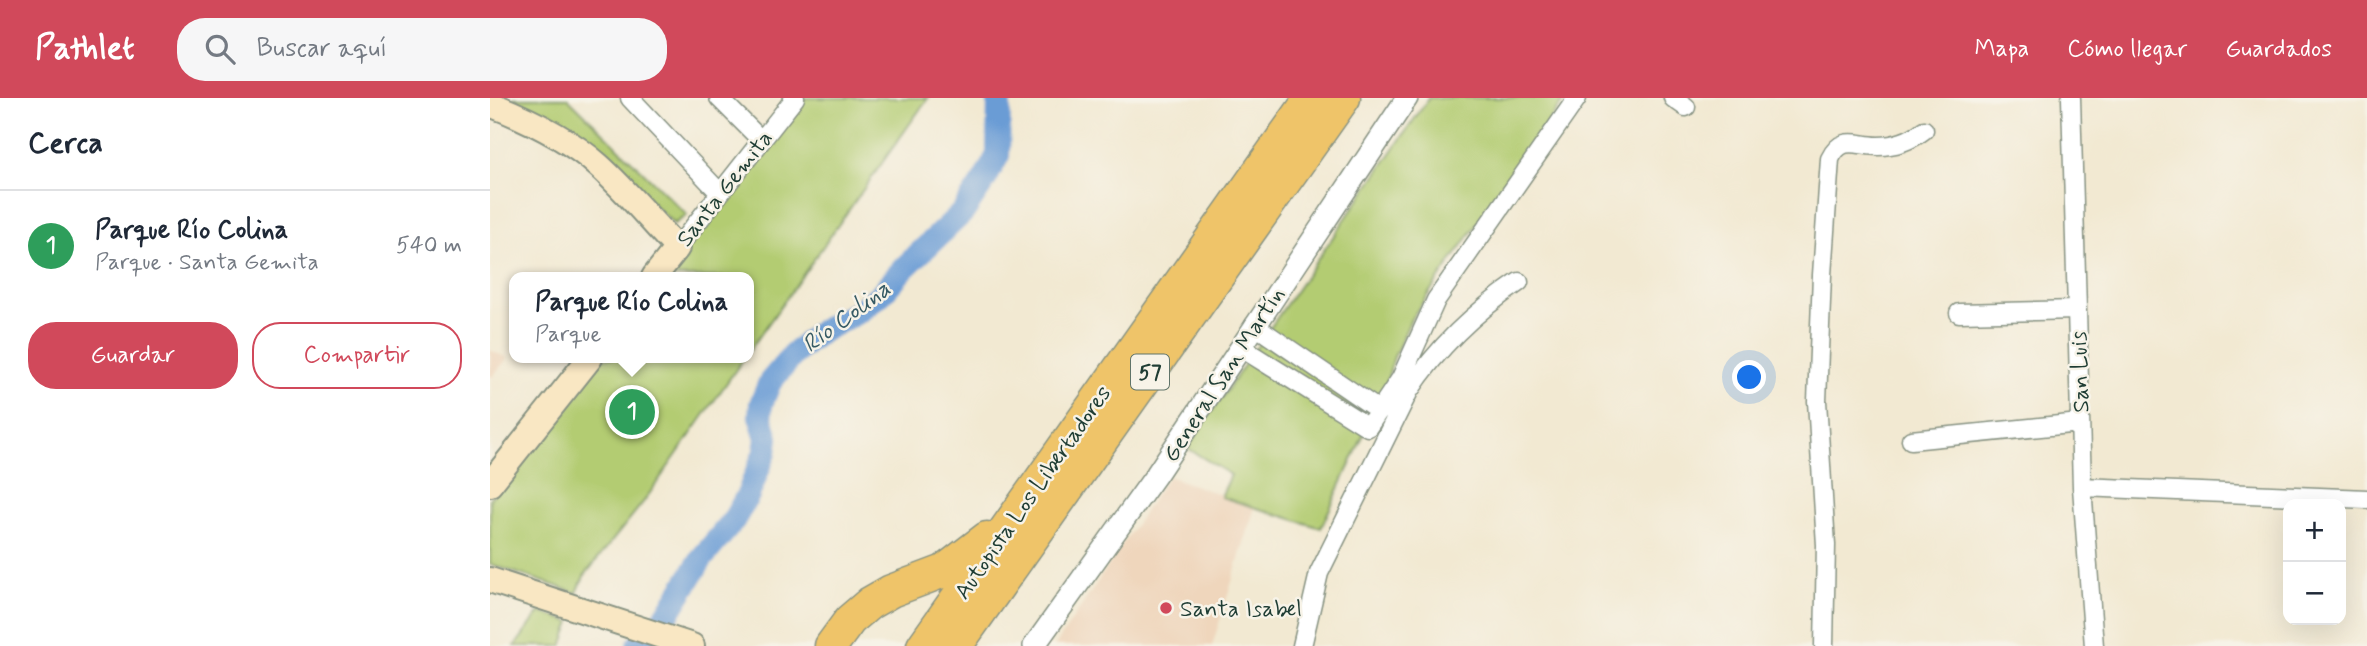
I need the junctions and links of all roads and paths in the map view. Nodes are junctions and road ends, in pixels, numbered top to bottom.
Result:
1 (630, 98) edge
2 (719, 98) edge
3 (794, 98) edge
4 (1311, 98) edge
5 (1344, 98) edge
6 (1406, 98) edge
7 (1577, 98) edge
8 (2071, 98) edge
9 (490, 104) edge
10 (1924, 130) dead end
11 (761, 140) junction
12 (720, 193) junction
13 (677, 248) junction
14 (658, 272) edge
15 (1520, 282) dead end
16 (2077, 310) junction
17 (1959, 313) dead end
18 (1254, 325) junction
19 (1240, 348) junction
20 (586, 363) edge
21 (1380, 411) junction
22 (2080, 424) junction
23 (1911, 440) dead end
24 (490, 484) edge
25 (2082, 487) junction
26 (2367, 499) edge
27 (1025, 505) junction
28 (490, 580) edge
29 (690, 645) edge
30 (831, 646) edge
31 (923, 646) edge
32 (956, 646) edge
33 (1034, 646) edge
34 (1302, 646) edge
35 (1824, 646) edge
36 (2094, 646) edge

1 - 12 street
2 - 11 street
3 - 11 street, Santa Gemita
4 - 27 highway, Autopista Los Libertadores / 57
5 - 32 highway, Autopista Los Libertadores / 57
6 - 18 street, General San Martín
7 - 21 street
8 - 16 street, San Luis
9 - 13 main road
10 - 35 street
11 - 12 street, Santa Gemita
12 - 13 street, Santa Gemita
13 - 14 main road, Santa Gemita
15 - 34 street
16 - 17 street
16 - 22 street, San Luis
18 - 19 street, General San Martín
18 - 21 street
19 - 21 street
19 - 33 street, General San Martín
20 - 24 main road
22 - 23 street
22 - 25 street, San Luis
25 - 26 street
25 - 36 street, San Luis
27 - 30 highway
27 - 31 highway, Autopista Los Libertadores / 57
28 - 29 main road

